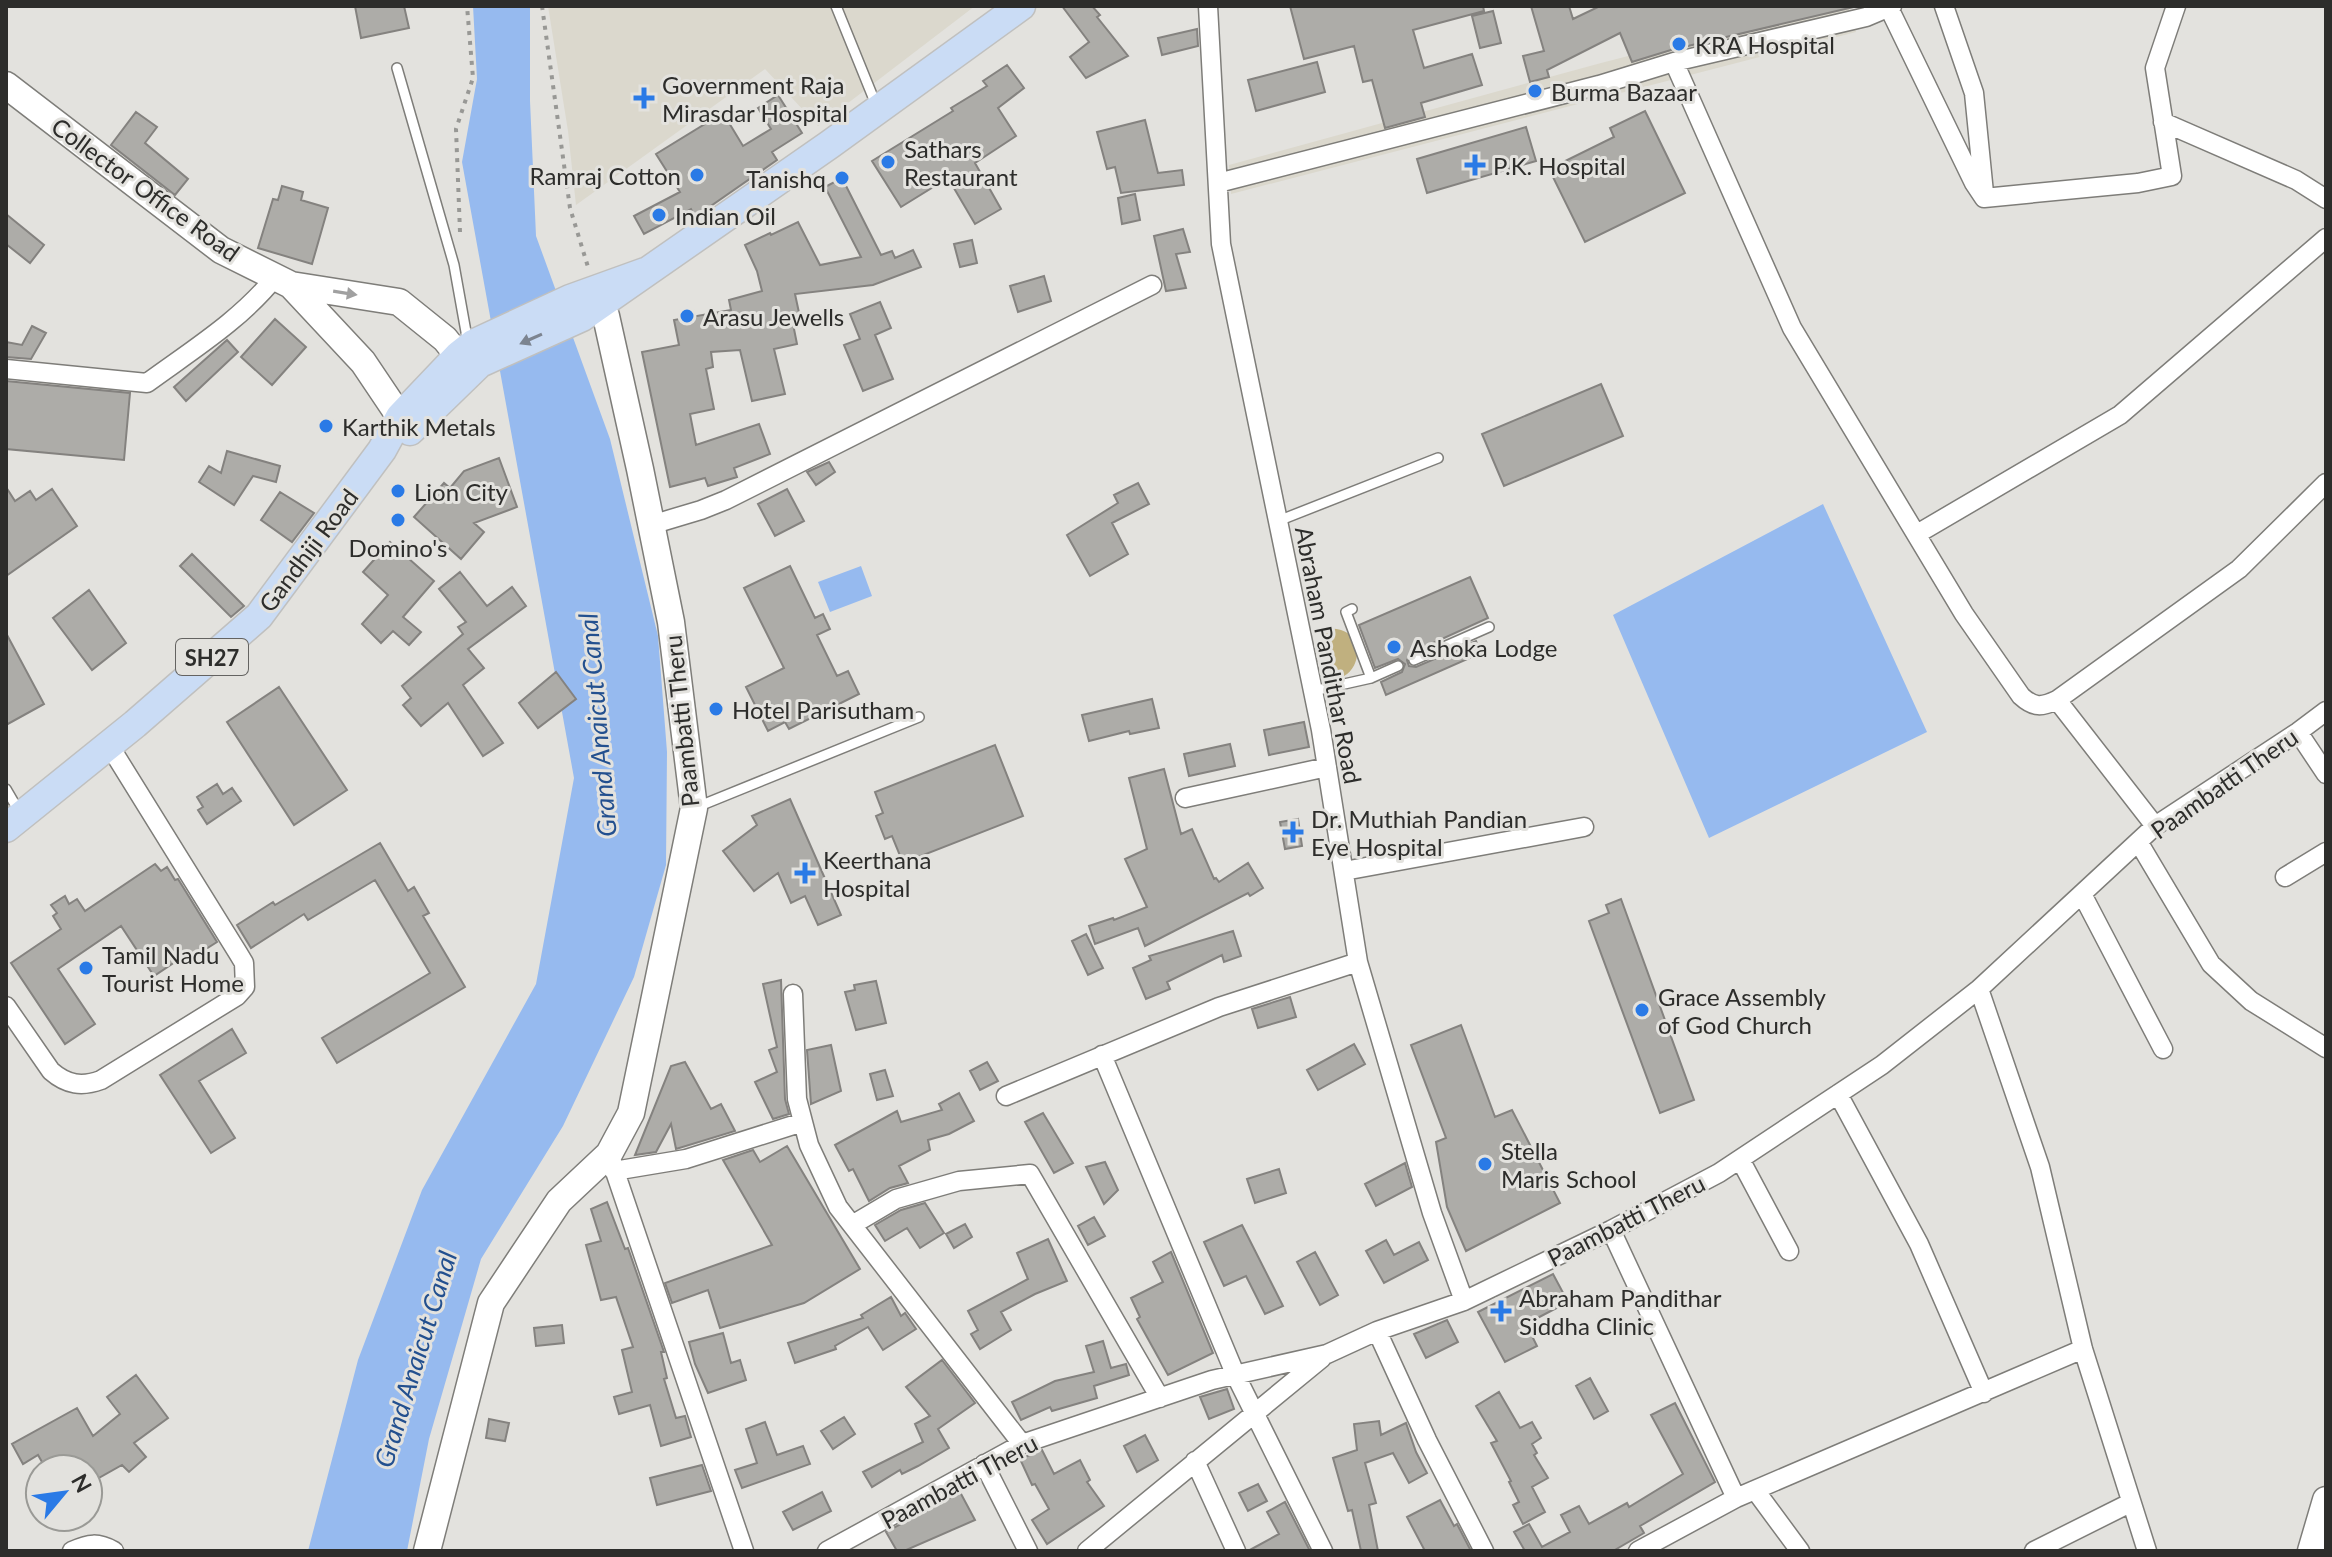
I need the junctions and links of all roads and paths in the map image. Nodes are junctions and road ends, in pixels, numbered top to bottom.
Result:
1 (467, 6) edge
2 (542, 6) edge
3 (836, 6) edge
4 (1021, 6) edge
5 (1208, 6) edge
6 (1944, 6) edge
7 (2176, 6) edge
8 (1890, 7) edge
9 (1674, 62) junction
10 (397, 68) dead end
11 (6, 85) edge
12 (878, 110) junction
13 (2163, 122) junction
14 (1218, 183) junction
15 (1984, 198) junction
16 (2326, 199) edge
17 (2326, 238) edge
18 (461, 240) dead end
19 (284, 280) junction
20 (1152, 285) dead end
21 (588, 305) junction
22 (470, 356) junction
23 (6, 369) edge
24 (407, 423) junction
25 (1438, 458) dead end
26 (2326, 483) edge
27 (1278, 521) junction
28 (651, 525) junction
29 (1917, 534) junction
30 (1352, 609) dead end
31 (1489, 627) dead end
32 (1414, 660) dead end
33 (1398, 666) dead end
34 (1371, 678) junction
35 (1313, 691) junction
36 (2057, 700) junction
37 (2326, 711) edge
38 (919, 717) dead end
39 (2298, 732) junction
40 (109, 745) junction
41 (1327, 767) junction
42 (2326, 774) edge
43 (6, 789) edge
44 (1185, 798) dead end
45 (694, 808) junction
46 (14, 822) edge
47 (2155, 826) junction
48 (1584, 827) dead end
49 (2139, 843) junction
50 (2326, 852) edge
51 (1344, 871) junction
52 (2285, 877) dead end
53 (2082, 894) junction
54 (1358, 962) junction
55 (1979, 989) junction
56 (793, 994) dead end
57 (6, 1006) edge
58 (2326, 1048) edge
59 (2163, 1049) dead end
60 (1102, 1055) junction
61 (1838, 1094) junction
62 (1006, 1096) dead end
63 (803, 1122) junction
64 (1740, 1159) junction
65 (612, 1162) junction
66 (852, 1225) junction
67 (1611, 1230) junction
68 (1789, 1251) dead end
69 (1464, 1301) junction
70 (1377, 1331) junction
71 (2083, 1349) junction
72 (1327, 1354) junction
73 (1236, 1376) junction
74 (1984, 1393) junction
75 (1160, 1398) junction
76 (1256, 1415) junction
77 (1022, 1444) junction
78 (1195, 1461) junction
79 (984, 1464) junction
80 (1755, 1490) junction
81 (1736, 1498) junction
82 (2326, 1500) edge
83 (2130, 1503) junction
84 (1094, 1549) edge
85 (72, 1551) edge
86 (114, 1551) edge
87 (427, 1551) edge
88 (744, 1551) edge
89 (827, 1551) edge
90 (1028, 1551) edge
91 (1236, 1551) edge
92 (1323, 1551) edge
93 (1484, 1551) edge
94 (1638, 1551) edge
95 (1800, 1551) edge
96 (2034, 1551) edge
97 (2147, 1551) edge
98 (2311, 1551) edge

1 - 18 path
2 - 21 path
3 - 12 lane
4 - 12 main road, SH27
5 - 14 street, Abraham Pandithar Road
6 - 15 street
7 - 13 street
8 - 9 street
8 - 15 street
9 - 14 street
9 - 29 street
10 - 22 lane
11 - 19 street, Collector Office Road
12 - 21 main road, SH27
13 - 15 street
13 - 16 street
14 - 27 street, Abraham Pandithar Road
17 - 29 street
19 -> 22 street, Collector Office Road
19 - 23 street
19 - 24 street, Collector Office Road
20 - 28 street
21 - 22 main road, SH27
21 - 28 street, Paambatti Theru
22 - 24 main road, Gandhiji Road / SH27
24 - 40 main road, Gandhiji Road / SH27
25 - 27 lane
26 - 36 street
27 - 35 street, Abraham Pandithar Road
28 - 45 street, Paambatti Theru
29 - 36 street
30 - 34 lane
31 - 32 lane
33 - 34 lane
34 - 35 lane
35 - 41 street, Abraham Pandithar Road
36 - 47 street
37 - 39 street, Paambatti Theru
38 - 45 lane
39 - 42 street
39 - 47 street, Paambatti Theru
40 - 46 main road, Gandhiji Road / SH27
40 - 57 street
41 - 44 street
41 - 51 street, Abraham Pandithar Road
43 - 46 lane
45 - 65 street, Paambatti Theru
47 - 49 street, Paambatti Theru
48 - 51 street
49 - 53 street, Paambatti Theru
49 - 58 street
50 - 52 street
51 - 54 street, Abraham Pandithar Road
53 - 55 street, Paambatti Theru
53 - 59 street
54 - 60 street
54 - 69 street, Abraham Pandithar Road
55 - 61 street, Paambatti Theru
55 - 71 street
56 - 63 street
60 - 62 street
60 - 73 street
61 - 64 street, Paambatti Theru
61 - 74 street
63 - 65 street
63 - 66 street
64 - 67 street, Paambatti Theru
64 - 68 street
65 - 87 street, Paambatti Theru
65 - 88 street
66 - 75 street
66 - 77 street
67 - 69 street, Paambatti Theru
67 - 81 street
69 - 70 street, Paambatti Theru
70 - 72 street, Paambatti Theru
70 - 93 street
71 - 74 street
71 - 83 street
72 - 73 street, Paambatti Theru
72 - 76 street
73 - 75 street, Paambatti Theru
73 - 76 street
74 - 80 street
75 - 77 street, Paambatti Theru
76 - 78 street
76 - 92 street
77 - 79 street, Paambatti Theru
78 - 84 street
78 - 91 street
79 - 89 street, Paambatti Theru
79 - 90 street
80 - 81 street
80 - 95 street
81 - 94 street
82 - 98 street
83 - 96 street
83 - 97 street
85 - 86 street

